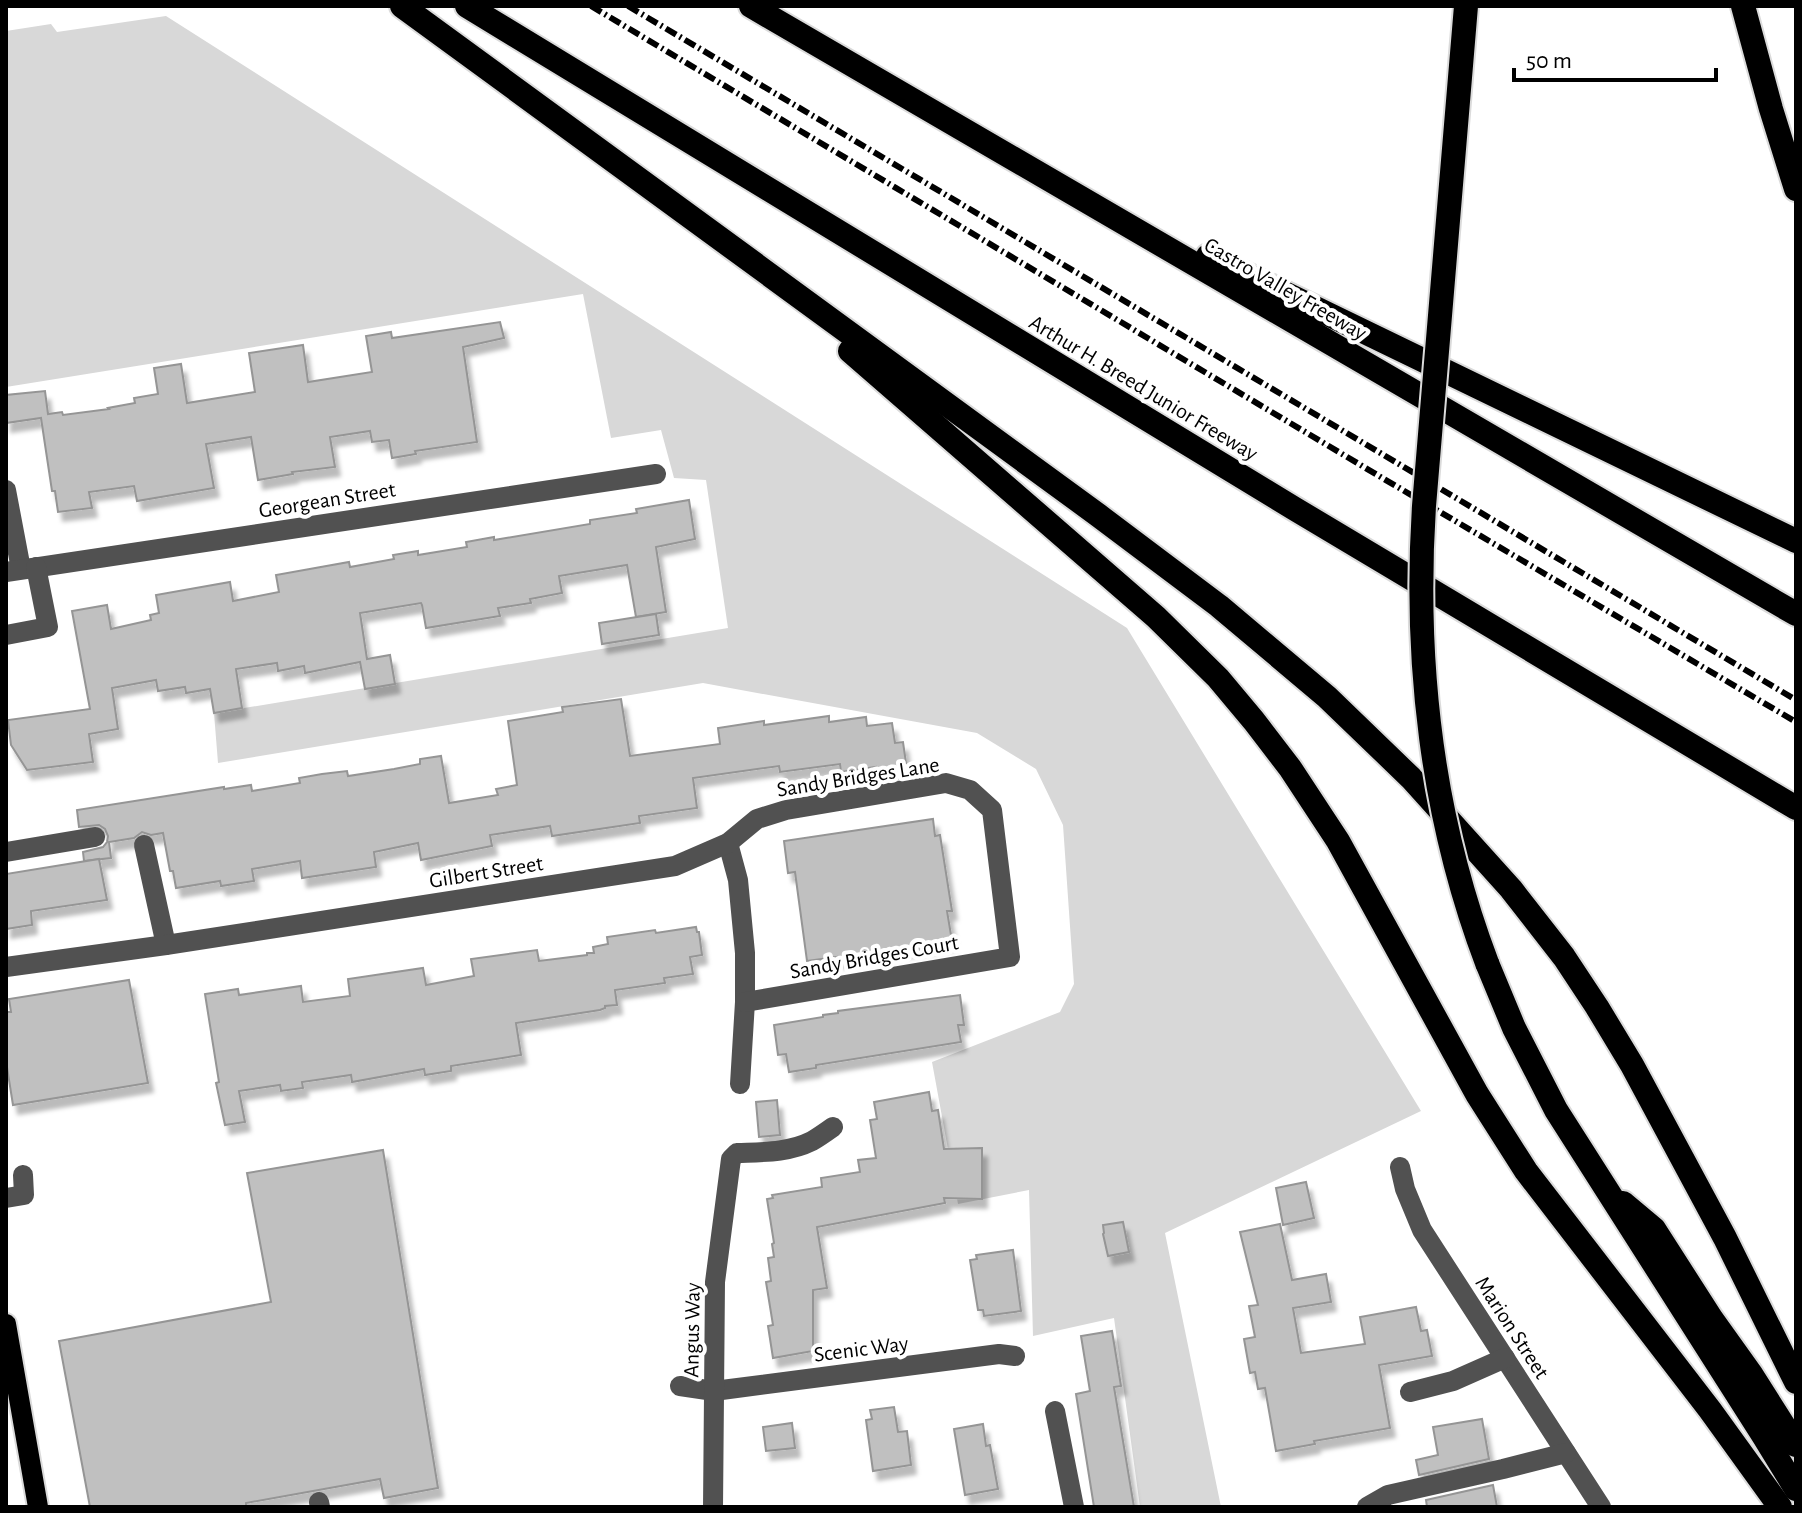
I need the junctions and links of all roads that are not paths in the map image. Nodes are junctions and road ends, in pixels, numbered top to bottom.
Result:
1 (402, 6) edge
2 (467, 6) edge
3 (751, 6) edge
4 (1466, 6) edge
5 (1744, 10) edge
6 (1032, 171) junction
7 (1796, 189) edge
8 (670, 200) junction
9 (656, 474) dead end
10 (6, 490) edge
11 (1796, 541) edge
12 (21, 569) edge
13 (1796, 614) edge
14 (6, 635) edge
15 (1796, 808) edge
16 (95, 837) dead end
17 (728, 843) junction
18 (144, 845) dead end
19 (6, 852) edge
20 (166, 945) junction
21 (1010, 957) joint
22 (6, 967) edge
23 (745, 1002) junction
24 (740, 1084) dead end
25 (833, 1127) dead end
26 (1400, 1167) dead end
27 (23, 1175) dead end
28 (1603, 1185) junction
29 (6, 1198) edge
30 (6, 1324) edge
31 (1015, 1356) dead end
32 (1505, 1358) junction
33 (1796, 1382) edge
34 (680, 1386) dead end
35 (714, 1391) junction
36 (1410, 1392) dead end
37 (1055, 1411) dead end
38 (1796, 1445) edge
39 (1566, 1453) junction
40 (1796, 1489) edge
41 (38, 1507) edge
42 (713, 1507) edge
43 (1074, 1507) edge
44 (1367, 1507) edge
45 (1601, 1507) edge
46 (1780, 1507) edge

1 - 8 highway
2 - 15 highway, Arthur H. Breed Junior Freeway
3 - 6 highway, Castro Valley Freeway
4 - 28 highway, bridge
5 - 7 highway
6 - 11 highway
6 - 13 highway, Castro Valley Freeway
8 - 33 highway
8 - 46 highway
9 - 12 street, Georgean Street
10 - 12 street
12 - 14 street
16 - 19 street
17 - 20 street, Gilbert Street
17 - 21 street, Sandy Bridges Lane
17 - 23 street
18 - 20 street
20 - 22 street, Gilbert Street
21 - 23 street, Sandy Bridges Court
23 - 24 street
25 - 35 street, Angus Way
26 - 32 street, Marion Street
27 - 29 street
28 - 38 highway
28 - 40 highway
30 - 41 main road
31 - 35 street, Scenic Way
32 - 36 street
32 - 39 street, Marion Street
34 - 35 street, Scenic Way
35 - 42 street, Angus Way
37 - 43 street
39 - 44 street
39 - 45 street, Marion Street

